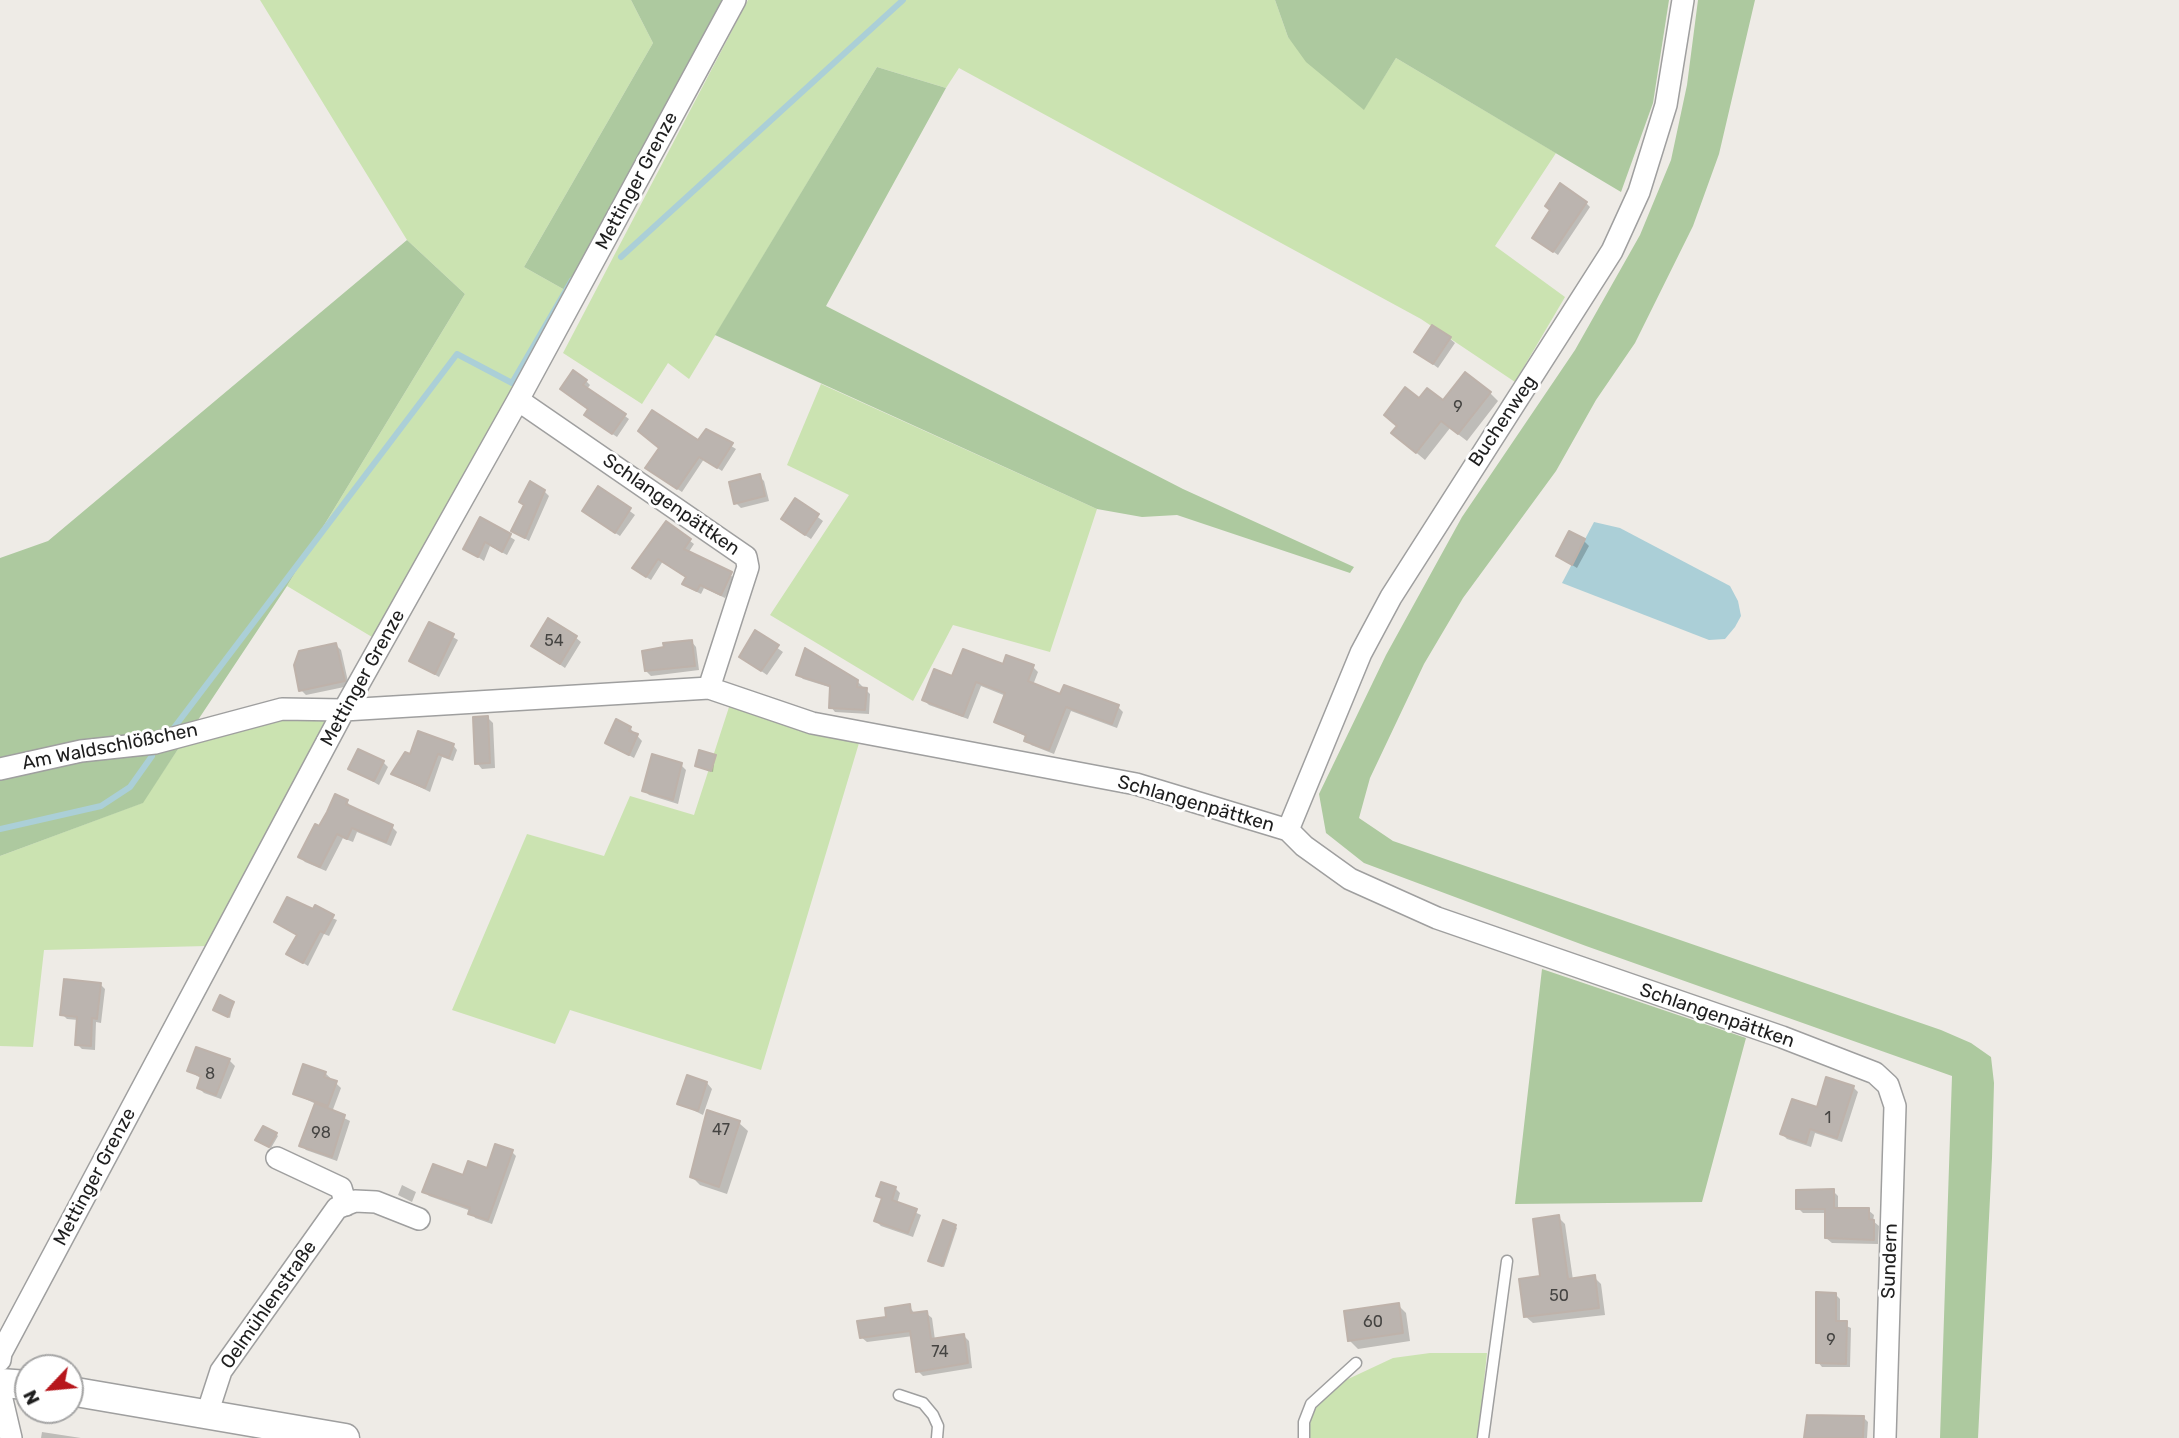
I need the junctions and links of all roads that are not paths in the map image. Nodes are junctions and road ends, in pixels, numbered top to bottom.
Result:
1 (735, 0) edge
2 (1683, 0) edge
3 (518, 400) junction
4 (709, 688) junction
5 (344, 710) junction
6 (0, 769) edge
7 (1288, 830) junction
8 (1888, 1085) joint
9 (277, 1158) dead end
10 (346, 1205) junction
11 (419, 1219) dead end
12 (1507, 1261) dead end
13 (0, 1360) edge
14 (1356, 1363) dead end
15 (0, 1391) edge
16 (84, 1393) edge
17 (900, 1395) dead end
18 (207, 1414) junction
19 (11, 1438) edge
20 (345, 1438) edge
21 (937, 1438) edge
22 (1304, 1438) edge
23 (1483, 1438) edge
24 (1885, 1438) edge

1 - 3 street, Mettinger Grenze
2 - 7 street, Buchenweg
3 - 4 street, Schlangenpättken
3 - 5 street, Mettinger Grenze
4 - 5 street, Schlangenpättken
4 - 7 street, Schlangenpättken
5 - 6 street, Am Waldschlößchen
5 - 13 street, Mettinger Grenze
7 - 8 street, Schlangenpättken
8 - 24 street, Sundern
9 - 10 street
10 - 11 street
10 - 18 street, Oelmühlenstraße
12 - 23 lane
14 - 22 lane
15 - 19 street
16 - 18 street
17 - 21 lane
18 - 20 street

